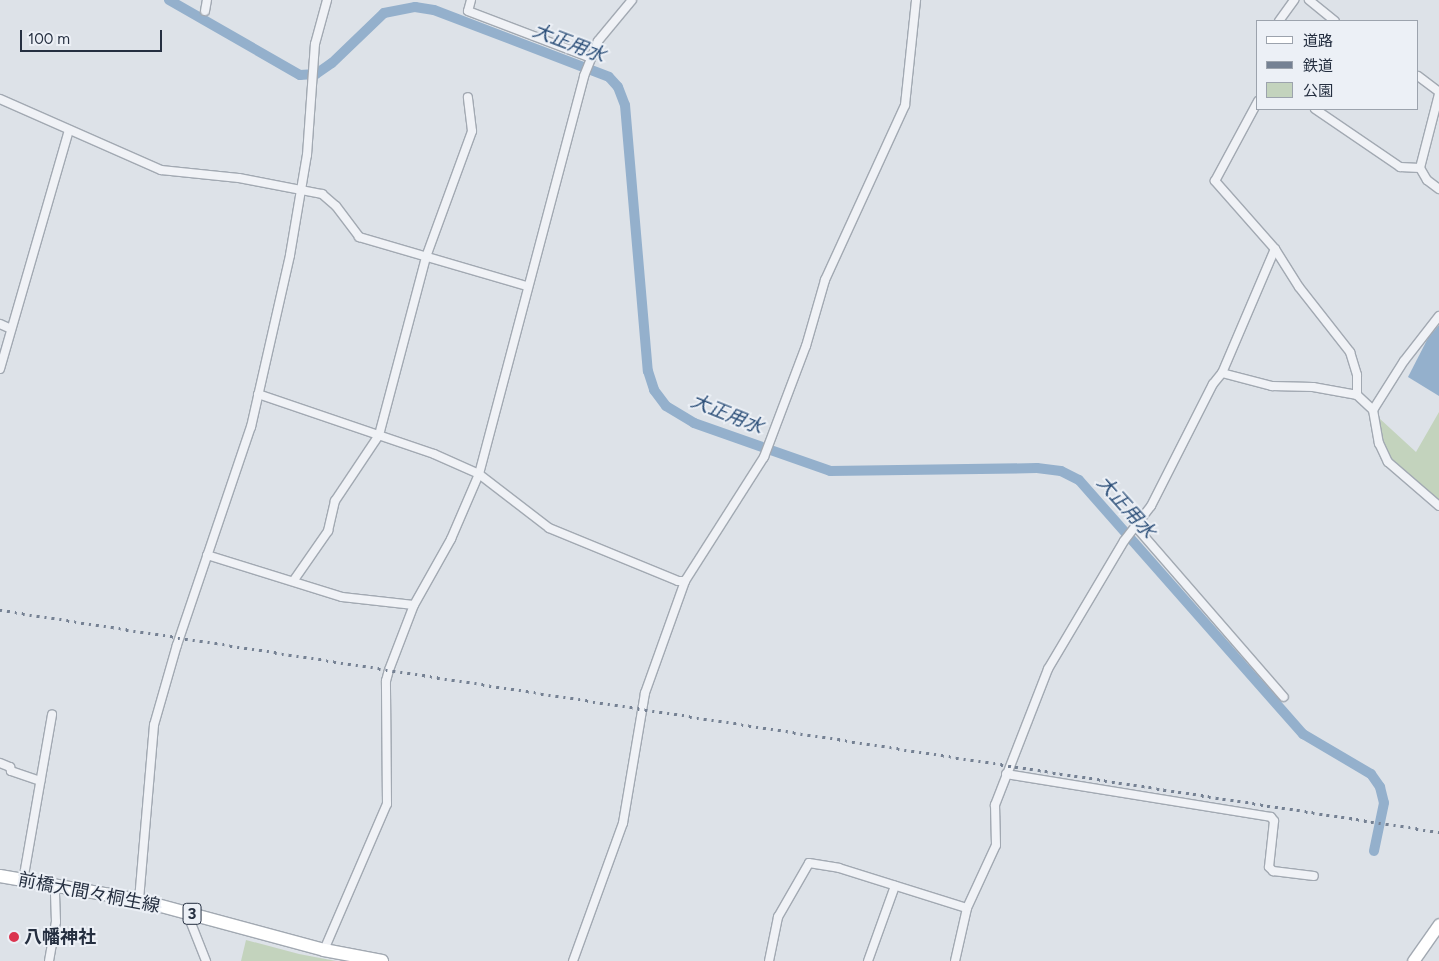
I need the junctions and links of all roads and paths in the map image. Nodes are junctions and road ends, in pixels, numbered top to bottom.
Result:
1 (207, 0) edge
2 (327, 0) edge
3 (471, 0) edge
4 (632, 0) edge
5 (916, 0) edge
6 (1294, 0) edge
7 (1309, 0) edge
8 (205, 11) dead end
9 (1279, 20) edge
10 (1333, 20) edge
11 (590, 59) junction
12 (1419, 77) edge
13 (1439, 93) edge
14 (468, 97) dead end
15 (0, 99) edge
16 (1256, 105) edge
17 (1316, 110) edge
18 (69, 130) junction
19 (1420, 168) junction
20 (301, 187) junction
21 (1439, 189) edge
22 (1275, 249) junction
23 (426, 257) junction
24 (527, 286) junction
25 (1439, 316) edge
26 (0, 324) edge
27 (11, 329) junction
28 (0, 369) edge
29 (1222, 373) junction
30 (258, 394) junction
31 (1357, 395) junction
32 (1374, 410) junction
33 (379, 435) junction
34 (479, 474) junction
35 (1439, 506) edge
36 (1135, 528) junction
37 (207, 555) junction
38 (294, 580) junction
39 (685, 581) junction
40 (414, 605) junction
41 (1284, 697) dead end
42 (52, 714) dead end
43 (0, 763) edge
44 (1006, 774) junction
45 (40, 781) junction
46 (0, 876) edge
47 (1314, 876) dead end
48 (23, 881) junction
49 (896, 886) junction
50 (55, 887) junction
51 (139, 900) junction
52 (967, 908) junction
53 (187, 913) junction
54 (1439, 924) edge
55 (324, 950) junction
56 (49, 961) edge
57 (206, 961) edge
58 (382, 961) edge
59 (573, 961) edge
60 (769, 961) edge
61 (868, 961) edge
62 (956, 961) edge
63 (1413, 961) edge

1 - 8 street
2 - 20 street
3 - 11 street
4 - 11 street
5 - 39 street
6 - 9 street
7 - 10 street
11 - 24 street
12 - 13 street
13 - 19 street
14 - 23 street
15 - 18 street
16 - 22 street
17 - 19 street
18 - 20 street
18 - 27 street
19 - 21 street
20 - 23 street
20 - 30 street
22 - 29 street
22 - 31 street
23 - 24 street
23 - 33 street
24 - 34 street
25 - 32 street
26 - 27 street
27 - 28 street
29 - 31 street
29 - 36 street
30 - 33 street
30 - 37 street
31 - 32 street
32 - 35 street
33 - 34 street
33 - 38 street
34 - 39 street
34 - 40 street
36 - 41 street
36 - 44 street
37 - 38 street
37 - 51 street
38 - 40 street
39 - 59 street
40 - 55 street
42 - 45 street
43 - 45 street
44 - 47 street
44 - 52 street
45 - 48 street
46 - 48 main road, 前橋大間々桐生線 / 3
48 - 50 main road, 前橋大間々桐生線 / 3
49 - 52 street
49 - 60 street
49 - 61 street
50 - 51 main road, 前橋大間々桐生線 / 3
50 - 56 street
51 - 53 main road, 前橋大間々桐生線 / 3
52 - 62 street
53 - 55 main road, 前橋大間々桐生線 / 3
53 - 57 street
54 - 63 street
55 - 58 main road, 前橋大間々桐生線 / 3

